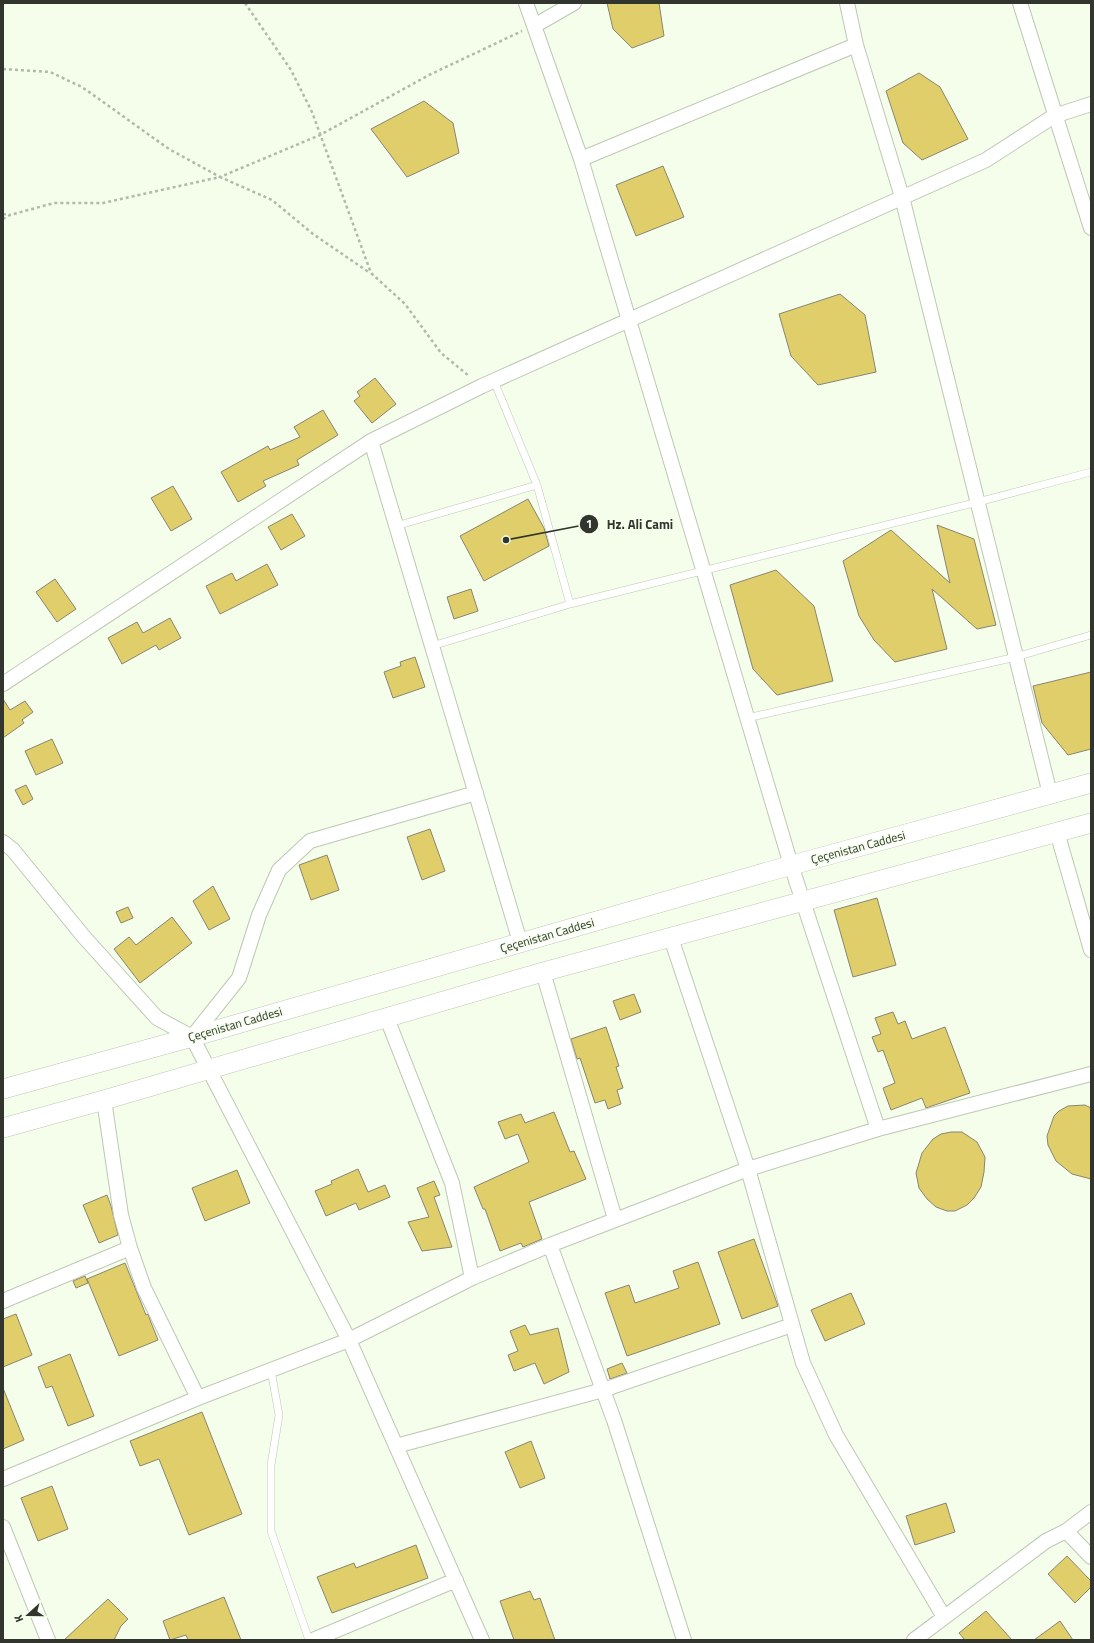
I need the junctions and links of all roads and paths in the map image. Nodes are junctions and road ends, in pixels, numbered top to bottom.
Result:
1 (245, 3) edge
2 (526, 3) edge
3 (574, 3) edge
4 (847, 3) edge
5 (1020, 3) edge
6 (534, 26) junction
7 (856, 45) junction
8 (3, 69) edge
9 (1091, 104) edge
10 (1054, 116) junction
11 (320, 135) junction
12 (581, 159) junction
13 (220, 177) junction
14 (902, 197) junction
15 (3, 214) edge
16 (10, 215) junction
17 (3, 219) edge
18 (1091, 228) edge
19 (370, 273) junction
20 (630, 321) junction
21 (488, 384) junction
22 (371, 441) junction
23 (1091, 472) edge
24 (538, 485) junction
25 (978, 502) junction
26 (396, 526) junction
27 (704, 571) junction
28 (570, 604) junction
29 (1091, 636) edge
30 (432, 646) junction
31 (1016, 657) junction
32 (3, 684) edge
33 (747, 718) junction
34 (1091, 782) edge
35 (476, 793) junction
36 (1050, 794) junction
37 (1091, 823) edge
38 (1057, 832) junction
39 (3, 842) edge
40 (791, 865) junction
41 (803, 902) junction
42 (1088, 929) edge
43 (670, 938) junction
44 (520, 942) junction
45 (1091, 950) edge
46 (543, 972) junction
47 (386, 1016) junction
48 (192, 1037) junction
49 (210, 1069) junction
50 (1091, 1074) edge
51 (3, 1089) edge
52 (104, 1100) junction
53 (3, 1128) edge
54 (878, 1129) junction
55 (748, 1169) junction
56 (615, 1219) junction
57 (550, 1245) junction
58 (130, 1248) junction
59 (472, 1278) junction
60 (3, 1301) edge
61 (792, 1325) junction
62 (349, 1340) junction
63 (271, 1370) junction
64 (603, 1390) junction
65 (198, 1398) junction
66 (396, 1446) junction
67 (3, 1479) edge
68 (1091, 1512) edge
69 (3, 1527) edge
70 (1066, 1531) junction
71 (1091, 1557) edge
72 (456, 1580) junction
73 (944, 1617) junction
74 (48, 1640) edge
75 (309, 1640) edge
76 (313, 1640) edge
77 (482, 1640) edge
78 (684, 1640) edge
79 (914, 1640) edge

1 - 11 path
2 - 6 street
3 - 6 street
4 - 7 street
5 - 10 street
6 - 11 path
6 - 12 street
7 - 12 street
7 - 14 street
8 - 13 path
9 - 10 street
10 - 14 street
10 - 18 street
11 - 13 path
11 - 19 path
12 - 20 street
13 - 16 path
13 - 19 path
14 - 20 street
14 - 25 street
15 - 16 path
16 - 17 path
19 - 21 path
20 - 21 street
20 - 27 street
21 - 22 street
21 - 24 lane
22 - 26 street
22 - 32 street
23 - 25 lane
24 - 26 lane
24 - 28 lane
25 - 27 lane
25 - 31 street
26 - 30 street
27 - 28 lane
27 - 33 street
28 - 30 lane
29 - 31 lane
30 - 35 street
31 - 33 lane
31 - 36 street
33 - 40 street
34 - 36 main road, Çeçenistan Caddesi
35 - 44 street
35 - 48 street
36 - 40 main road, Çeçenistan Caddesi
37 - 38 main road
38 - 41 main road
38 - 42 street
39 - 48 street
40 - 41 street
40 - 44 main road, Çeçenistan Caddesi
41 - 43 main road
41 - 54 street
42 - 45 street
43 - 46 main road
43 - 55 street
44 - 48 main road, Çeçenistan Caddesi
46 - 47 main road
46 - 56 street
47 - 49 main road
47 - 59 street
48 - 49 street
48 - 51 main road, Çeçenistan Caddesi
49 - 52 main road
49 - 62 street
50 - 54 street
52 - 53 main road
52 - 58 street
54 - 55 street
55 - 56 street
55 - 61 street
56 - 57 street
57 - 59 street
57 - 64 street
58 - 60 street
58 - 65 street
59 - 62 street
61 - 64 street
61 - 73 street
62 - 63 street
62 - 66 street
63 - 65 street
63 - 75 lane
64 - 66 street
64 - 78 street
65 - 67 street
66 - 72 street
68 - 70 street
69 - 74 street
70 - 71 street
70 - 73 street
72 - 76 street
72 - 77 street
73 - 79 street

